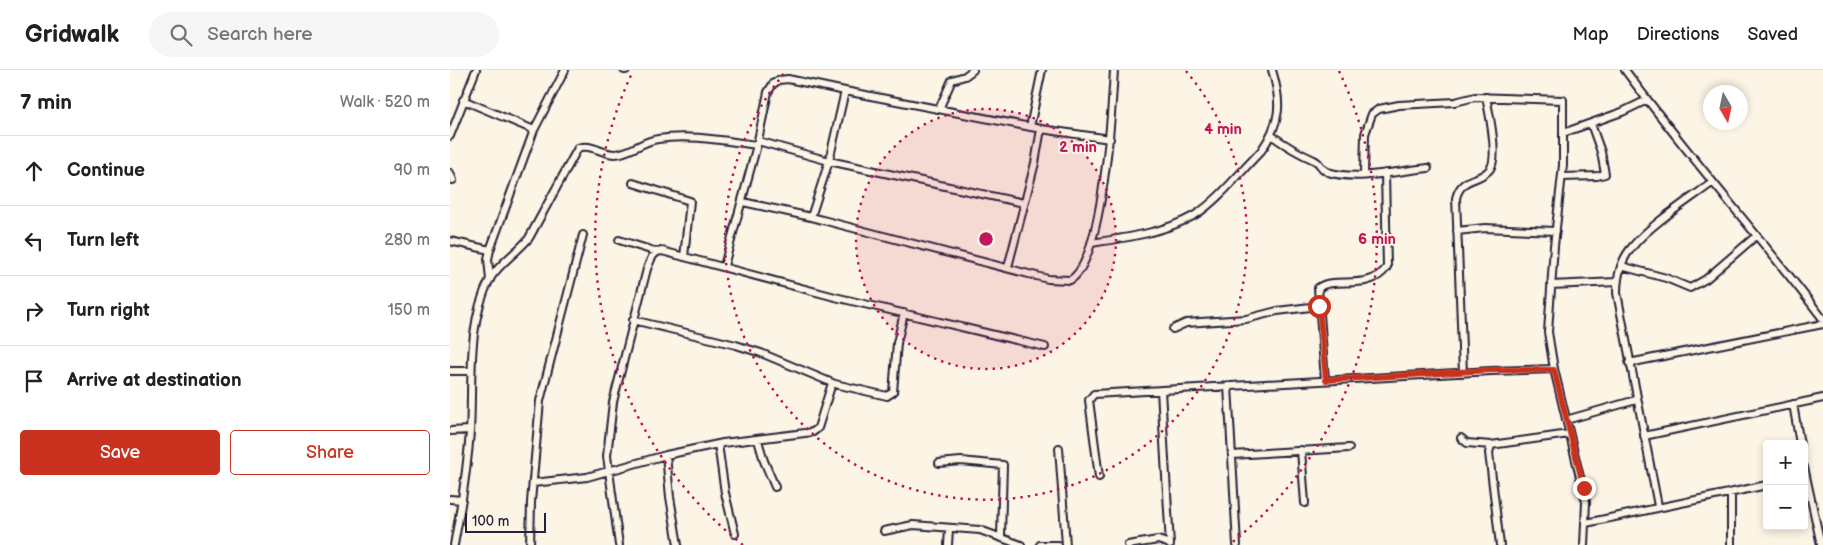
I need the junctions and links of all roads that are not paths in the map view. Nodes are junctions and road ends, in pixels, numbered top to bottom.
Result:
1 (476, 70) edge
2 (564, 70) edge
3 (972, 70) edge
4 (1042, 70) edge
5 (1114, 70) edge
6 (1272, 70) edge
7 (1625, 70) edge
8 (844, 91) junction
9 (1486, 96) junction
10 (463, 100) junction
11 (1647, 100) junction
12 (939, 109) junction
13 (1591, 124) junction
14 (1030, 127) junction
15 (1041, 129) junction
16 (534, 130) junction
17 (1562, 133) junction
18 (1271, 135) junction
19 (450, 136) edge
20 (1110, 139) junction
21 (758, 143) junction
22 (829, 161) junction
23 (1428, 168) dead end
24 (1385, 172) junction
25 (1364, 174) junction
26 (1562, 177) junction
27 (1712, 182) junction
28 (633, 183) dead end
29 (743, 202) junction
30 (1024, 203) junction
31 (812, 217) junction
32 (1457, 231) junction
33 (1556, 231) junction
34 (583, 235) dead end
35 (1756, 236) junction
36 (619, 240) dead end
37 (450, 241) edge
38 (1091, 243) junction
39 (490, 250) junction
40 (657, 252) junction
41 (684, 257) junction
42 (724, 266) junction
43 (1621, 266) junction
44 (1008, 267) junction
45 (490, 280) junction
46 (1617, 282) junction
47 (1551, 285) junction
48 (1319, 306) junction
49 (904, 313) junction
50 (1823, 319) edge
51 (633, 320) junction
52 (1823, 324) edge
53 (1174, 329) dead end
54 (1045, 347) dead end
55 (1629, 363) junction
56 (1554, 370) junction
57 (450, 371) edge
58 (470, 371) junction
59 (1463, 373) junction
60 (1326, 380) junction
61 (832, 383) junction
62 (1228, 386) junction
63 (1160, 390) junction
64 (1823, 398) edge
65 (1636, 400) junction
66 (1794, 404) junction
67 (1566, 420) junction
68 (470, 430) junction
69 (450, 431) edge
70 (1569, 434) junction
71 (1644, 436) junction
72 (1461, 438) dead end
73 (758, 440) junction
74 (1799, 440) edge
75 (718, 444) junction
76 (1491, 445) junction
77 (1059, 448) dead end
78 (1349, 448) dead end
79 (1301, 450) junction
80 (1232, 455) junction
81 (666, 456) junction
82 (939, 464) dead end
83 (609, 471) junction
84 (1099, 477) dead end
85 (533, 483) junction
86 (1807, 485) edge
87 (1763, 486) edge
88 (775, 487) dead end
89 (1731, 493) junction
90 (450, 499) edge
91 (462, 500) junction
92 (1305, 503) dead end
93 (1658, 506) junction
94 (1586, 523) junction
95 (949, 529) junction
96 (884, 530) dead end
97 (1168, 533) junction
98 (735, 534) dead end
99 (1001, 536) junction
100 (1158, 540) junction
101 (454, 545) edge
102 (530, 545) edge
103 (619, 545) edge
104 (678, 545) edge
105 (948, 545) edge
106 (1021, 545) edge
107 (1040, 545) edge
108 (1058, 545) edge
109 (1066, 545) edge
110 (1128, 545) edge
111 (1170, 545) edge
112 (1237, 545) edge
113 (1500, 545) edge
114 (1584, 545) edge
115 (1731, 545) edge
116 (1821, 545) edge

1 - 10 street
2 - 16 street
3 - 12 street
4 - 14 street
5 - 20 street
6 - 18 street
7 - 11 street
8 - 12 street
8 - 21 street
8 - 22 street
9 - 17 street
9 - 25 street
9 - 32 street
10 - 16 street
10 - 19 street
11 - 13 street
11 - 27 street
12 - 14 street
13 - 17 street
13 - 26 street
14 - 15 street
15 - 20 street
15 - 30 street
16 - 39 street
17 - 26 street
18 - 25 street
18 - 38 street
20 - 38 street
21 - 22 street
21 - 29 street
21 - 45 street
22 - 30 street
22 - 31 street
23 - 24 street
24 - 25 street
24 - 48 street
26 - 33 street
27 - 35 street
27 - 43 street
28 - 41 street
29 - 31 street
29 - 42 street
30 - 44 street
31 - 44 street
32 - 33 street
32 - 59 street
33 - 47 street
34 - 85 street
35 - 43 street
35 - 50 street
36 - 40 street
37 - 39 street
38 - 44 street
39 - 45 street
40 - 41 street
40 - 51 street
41 - 42 street
42 - 49 street
43 - 46 street
45 - 58 street
46 - 47 street
46 - 55 street
47 - 56 street
48 - 53 street
48 - 60 street
49 - 54 street
49 - 61 street
51 - 61 street
51 - 83 street
52 - 55 street
55 - 65 street
56 - 59 street
56 - 67 street
57 - 58 street
58 - 68 street
59 - 60 street
60 - 62 street
61 - 73 street
62 - 63 street
62 - 80 street
63 - 84 street
63 - 97 street
64 - 66 street
65 - 67 street
65 - 71 street
66 - 71 street
66 - 74 street
67 - 70 street
68 - 69 street
68 - 91 street
70 - 76 street
70 - 94 street
71 - 93 street
72 - 76 street
73 - 75 street
73 - 88 street
75 - 81 street
75 - 98 street
76 - 113 street
77 - 109 street
78 - 79 street
79 - 80 street
79 - 92 street
80 - 112 street
81 - 83 street
81 - 104 street
82 - 99 street
83 - 85 street
83 - 103 street
85 - 102 street
86 - 116 street
87 - 89 street
89 - 93 street
89 - 115 street
90 - 91 street
91 - 101 street
93 - 94 street
94 - 114 street
95 - 96 street
95 - 99 street
95 - 105 street
97 - 100 street
97 - 111 street
99 - 106 street
100 - 110 street
100 - 111 street
107 - 108 street

